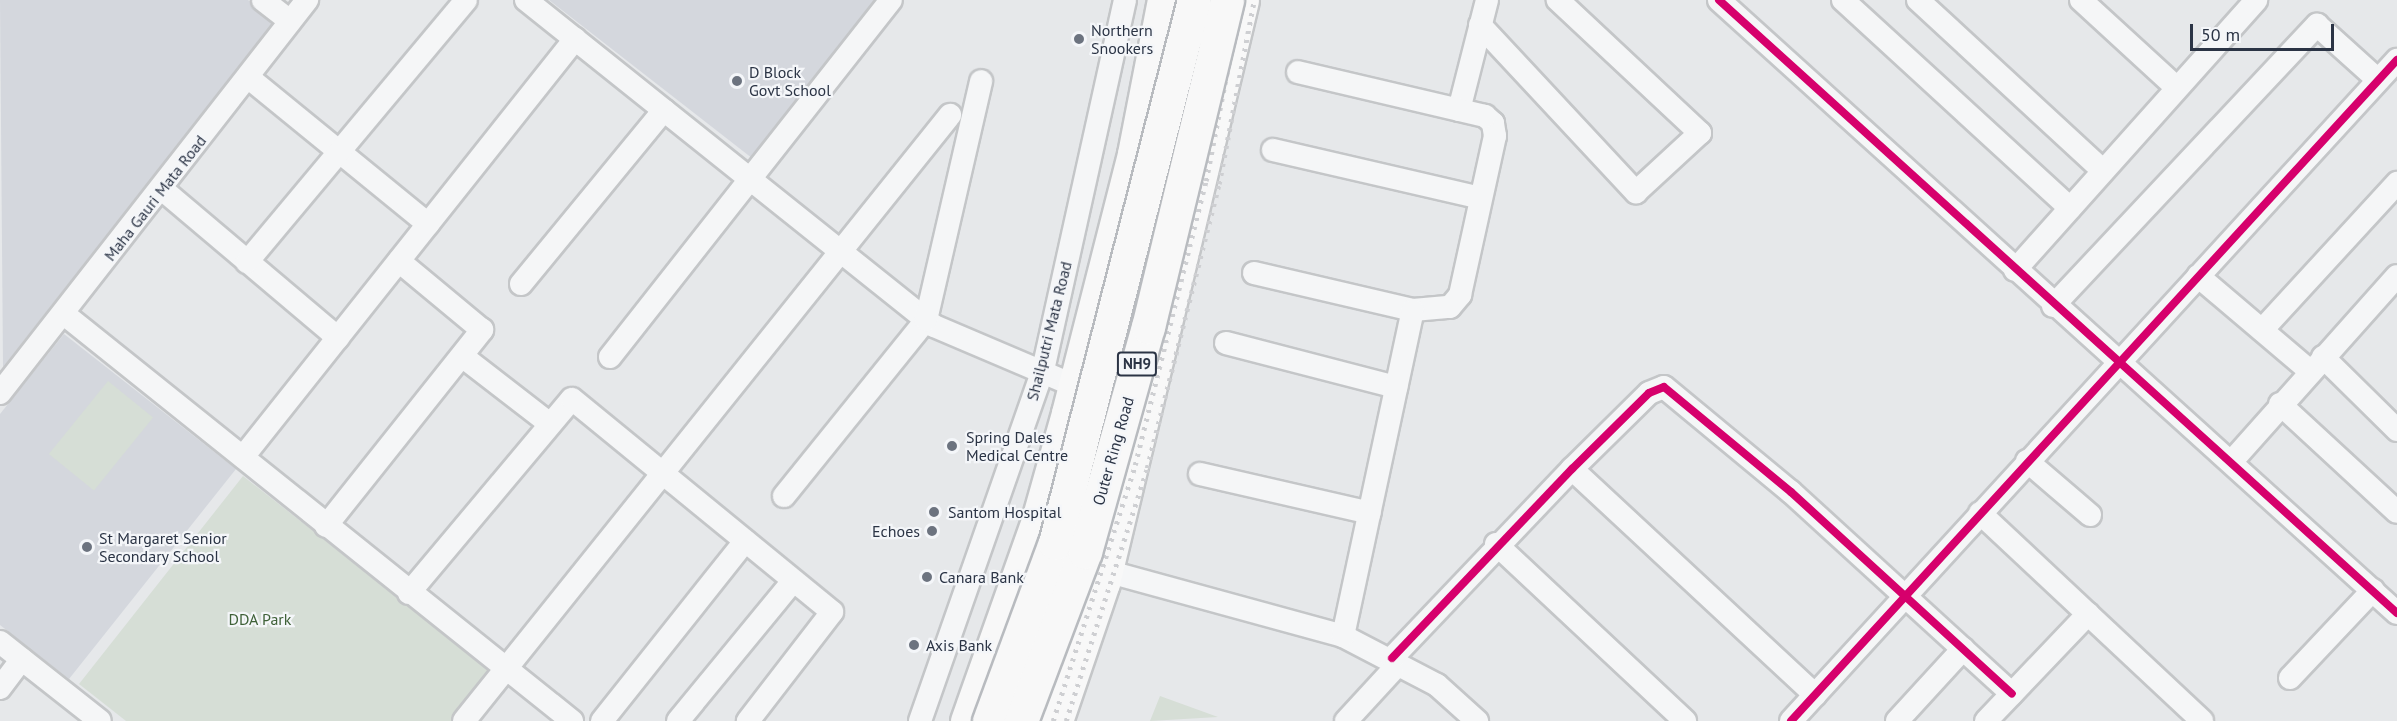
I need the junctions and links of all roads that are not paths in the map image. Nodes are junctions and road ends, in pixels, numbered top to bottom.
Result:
1 (263, 0) edge
2 (307, 0) edge
3 (466, 0) edge
4 (526, 0) edge
5 (891, 0) edge
6 (1125, 0) edge
7 (1164, 0) edge
8 (1194, 0) edge
9 (1227, 0) edge
10 (1242, 0) edge
11 (1487, 0) edge
12 (1558, 0) edge
13 (1719, 0) edge
14 (1843, 0) edge
15 (1918, 0) edge
16 (2080, 0) edge
17 (2249, 2) edge
18 (290, 21) junction
19 (1480, 25) junction
20 (575, 39) junction
21 (2397, 60) edge
22 (1298, 72) dead end
23 (249, 78) junction
24 (2379, 80) junction
25 (981, 81) dead end
26 (2177, 88) junction
27 (664, 110) junction
28 (1459, 110) junction
29 (950, 115) dead end
30 (1273, 150) dead end
31 (339, 151) junction
32 (2103, 171) junction
33 (748, 177) junction
34 (2397, 183) edge
35 (163, 190) junction
36 (1482, 198) junction
37 (2070, 208) junction
38 (428, 224) junction
39 (842, 252) junction
40 (399, 261) junction
41 (247, 262) junction
42 (2014, 270) junction
43 (1254, 273) dead end
44 (2198, 276) junction
45 (2395, 283) edge
46 (521, 284) dead end
47 (1100, 285) junction
48 (1171, 306) junction
49 (2053, 306) junction
50 (1413, 310) junction
51 (64, 314) junction
52 (926, 320) junction
53 (2262, 330) junction
54 (338, 338) junction
55 (1226, 344) dead end
56 (462, 356) junction
57 (610, 357) dead end
58 (2117, 364) junction
59 (2316, 364) junction
60 (1043, 370) junction
61 (1073, 385) junction
62 (1396, 387) junction
63 (0, 393) edge
64 (2280, 404) junction
65 (550, 424) junction
66 (2397, 430) edge
67 (243, 457) junction
68 (2233, 460) junction
69 (2027, 461) junction
70 (1572, 469) junction
71 (664, 473) junction
72 (1200, 474) dead end
73 (784, 496) dead end
74 (2397, 512) edge
75 (1370, 513) junction
76 (1980, 513) junction
77 (2090, 515) dead end
78 (326, 526) junction
79 (745, 541) junction
80 (1496, 544) junction
81 (1104, 577) junction
82 (793, 580) junction
83 (2373, 590) junction
84 (409, 593) junction
85 (1905, 596) junction
86 (2397, 613) edge
87 (2088, 614) junction
88 (1343, 636) junction
89 (0, 642) edge
90 (1963, 649) junction
91 (22, 659) junction
92 (1392, 664) junction
93 (507, 668) junction
94 (2290, 678) dead end
95 (0, 688) edge
96 (2012, 694) junction
97 (1815, 695) junction
98 (1996, 718) edge
99 (1680, 719) edge
100 (100, 721) edge
101 (464, 721) edge
102 (572, 721) edge
103 (602, 721) edge
104 (678, 721) edge
105 (748, 721) edge
106 (920, 721) edge
107 (968, 721) edge
108 (989, 721) edge
109 (1021, 721) edge
110 (1056, 721) edge
111 (1346, 721) edge
112 (1457, 721) edge
113 (1477, 721) edge
114 (1791, 721) edge
115 (1897, 721) edge
116 (2202, 721) edge

1 - 18 street
2 - 18 street, Maha Gauri Mata Road
3 - 31 street
4 - 20 street
5 - 33 street
6 - 60 street, Shailputri Mata Road
7 - 47 main road
8 - 108 main road, Outer Ring Road / NH9, bridge
9 - 109 main road, Outer Ring Road / NH9, bridge
10 - 48 main road, Outer Ring Road
11 - 19 street
12 - 19 street
13 - 42 street
14 - 37 street
15 - 32 street
16 - 26 street
17 - 26 street
18 - 23 street, Maha Gauri Mata Road
19 - 28 street
20 - 27 street
20 - 38 street
21 - 24 street
22 - 28 street
23 - 31 street
23 - 35 street, Maha Gauri Mata Road
24 - 44 street
24 - 49 street
25 - 52 street
26 - 32 street
27 - 33 street
27 - 46 street
28 - 36 street
29 - 39 street
30 - 36 street
31 - 38 street
31 - 41 street
32 - 37 street
33 - 39 street
33 - 57 street
34 - 53 street
35 - 41 street
35 - 51 street, Maha Gauri Mata Road
36 - 50 street
37 - 42 street
38 - 40 street
39 - 52 street
39 - 71 street
40 - 54 street
40 - 56 street
41 - 54 street
42 - 49 street
43 - 50 street
44 - 53 street
44 - 58 street
45 - 59 street
47 - 48 main road
47 - 61 main road
48 - 81 main road, Outer Ring Road
49 - 58 street
50 - 62 street
51 - 63 street, Maha Gauri Mata Road
51 - 67 street
52 - 60 street
52 - 73 street
53 - 59 street
54 - 67 street
55 - 62 street
56 - 65 street
56 - 78 street
58 - 68 street
58 - 69 street
59 - 64 street
59 - 66 street
60 - 61 street
60 - 106 street, Shailputri Mata Road
61 - 107 main road
62 - 75 street
64 - 68 street
64 - 74 street
65 - 71 street
65 - 84 street
67 - 78 street
68 - 83 street
69 - 76 street
69 - 77 street
70 - 80 street
70 - 85 street
70 - 97 street
71 - 79 street
71 - 93 street
72 - 75 street
75 - 88 street
76 - 85 street
76 - 87 street
78 - 84 street
79 - 82 street
79 - 103 street
80 - 92 street
80 - 99 street
81 - 88 street
81 - 92 street
81 - 110 main road, Outer Ring Road
82 - 104 street
82 - 105 street
83 - 86 street
83 - 94 street
84 - 93 street
85 - 90 street
85 - 97 street
87 - 96 street
87 - 116 street
88 - 92 street
89 - 91 street
90 - 96 street
90 - 115 street
91 - 95 street
91 - 100 street
92 - 111 street
92 - 112 street
92 - 113 street
93 - 101 street
93 - 102 street
96 - 98 street
97 - 114 street

